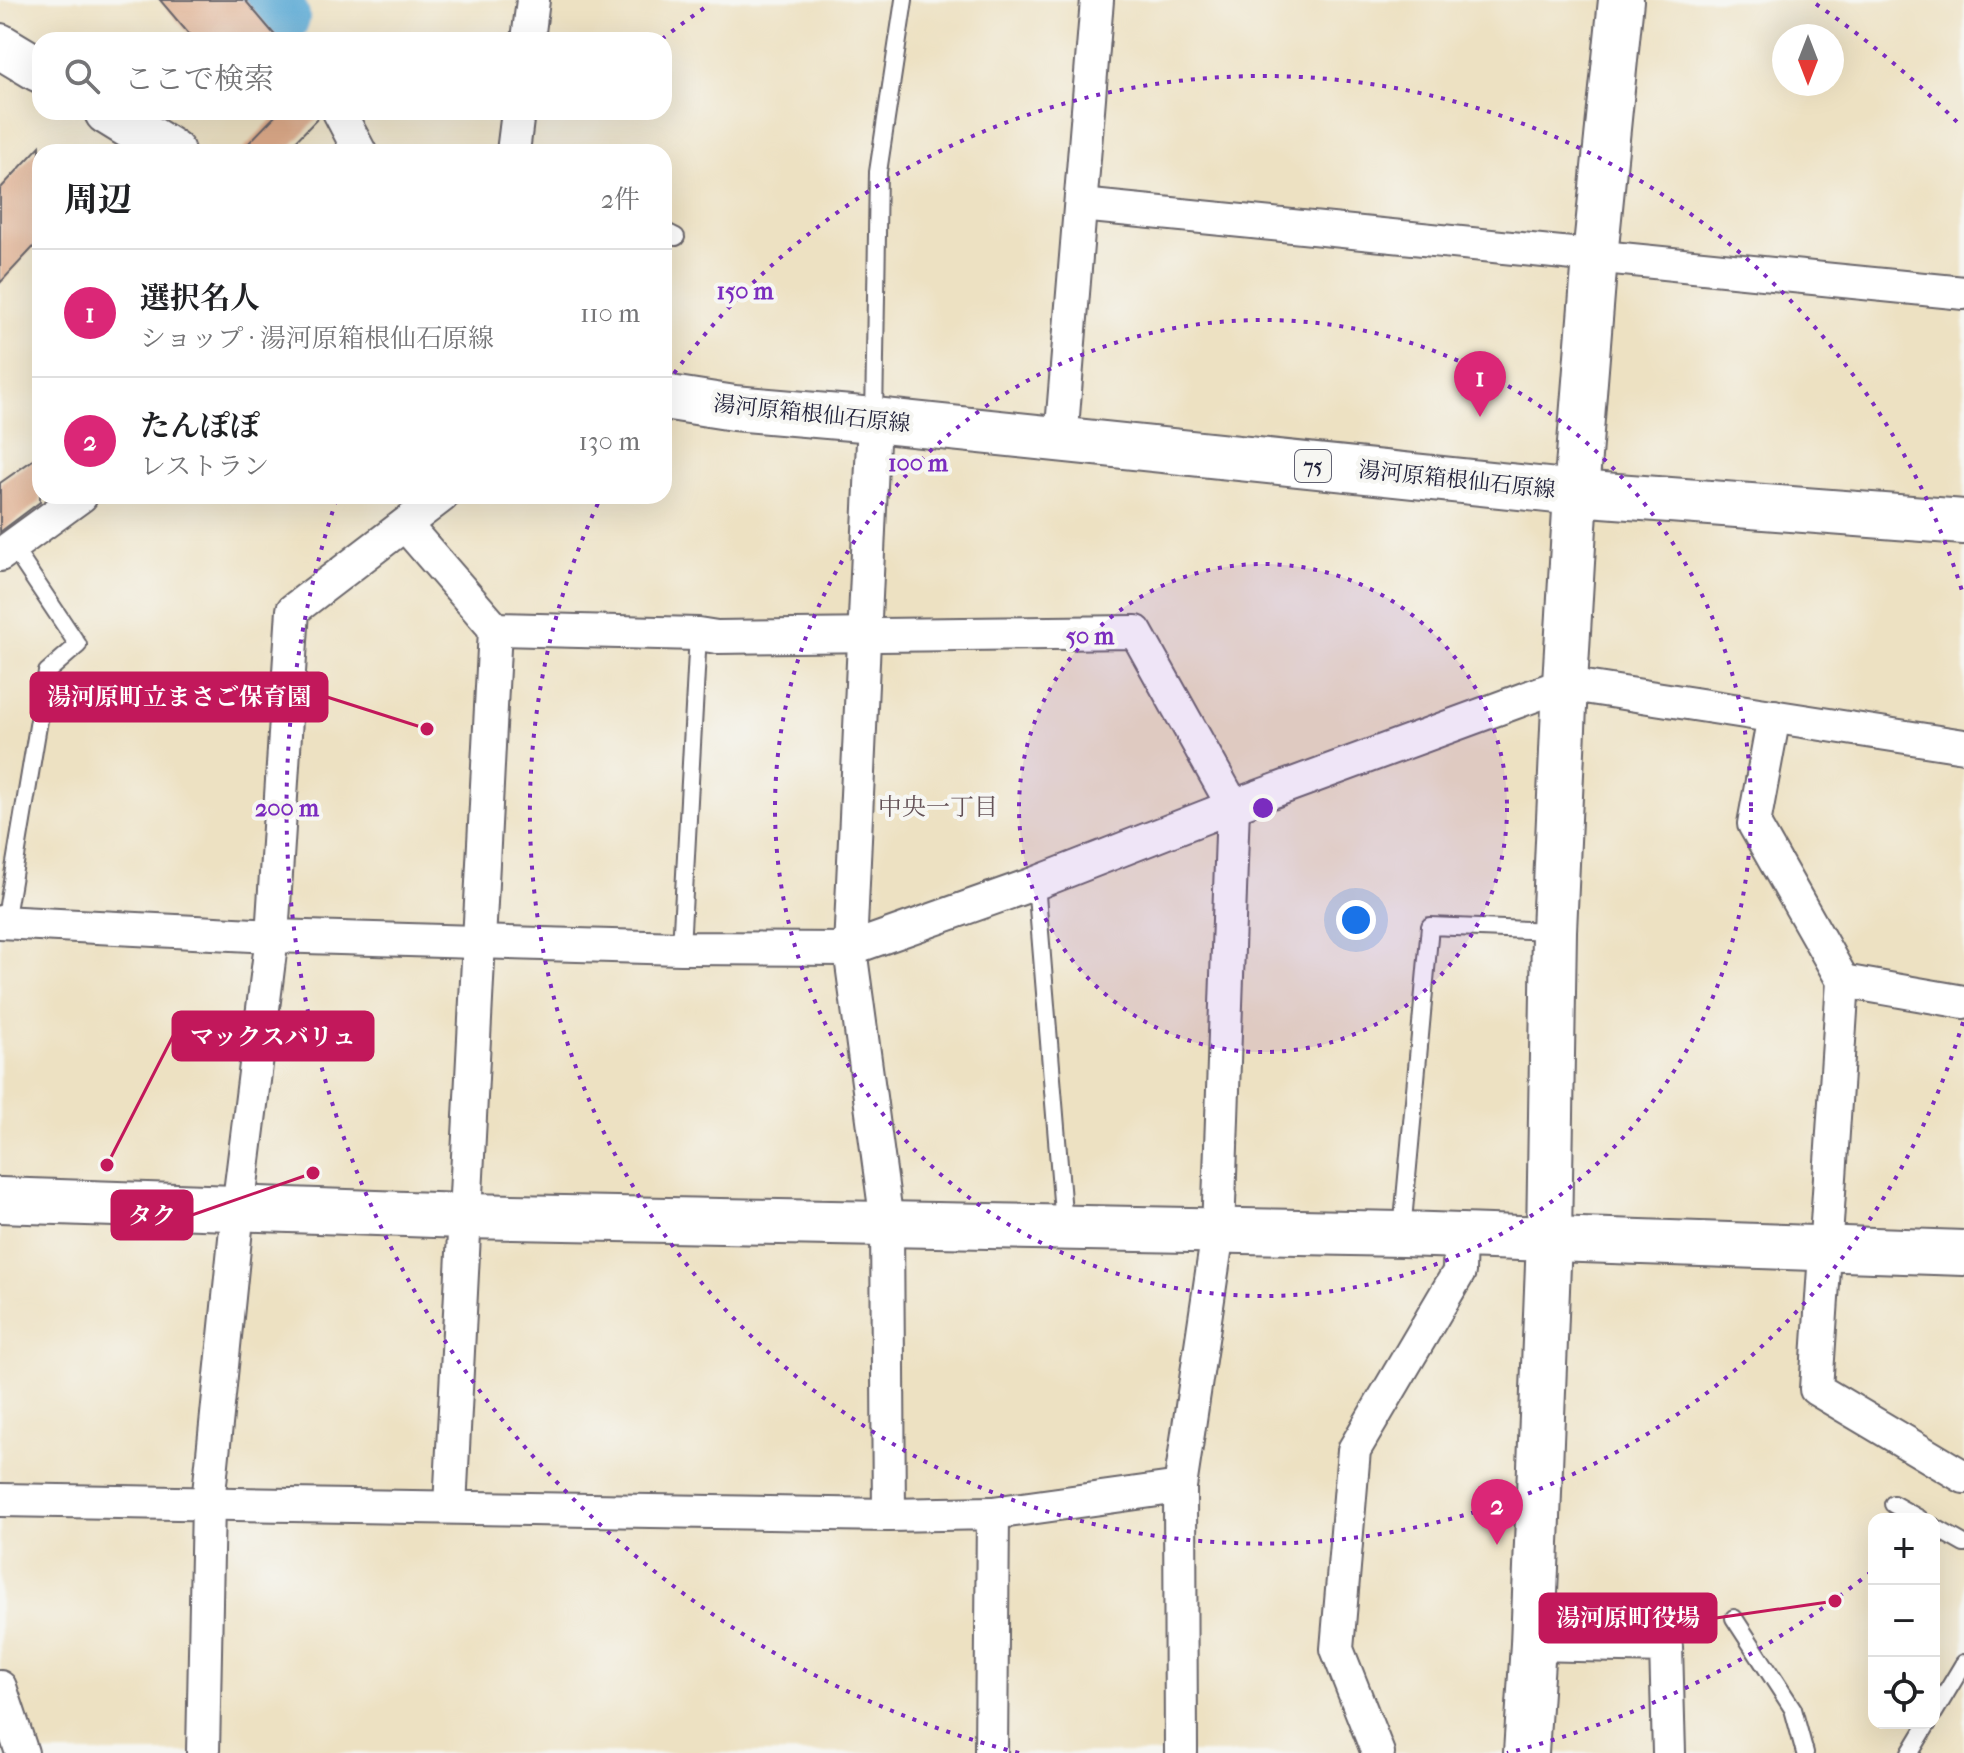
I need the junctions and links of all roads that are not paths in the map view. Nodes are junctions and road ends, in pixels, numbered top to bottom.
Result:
1 (533, 0) edge
2 (904, 0) edge
3 (1097, 0) edge
4 (1621, 0) edge
5 (529, 32) edge
6 (0, 46) edge
7 (32, 65) edge
8 (120, 120) edge
9 (343, 120) edge
10 (517, 120) edge
11 (159, 144) edge
12 (356, 144) edge
13 (514, 144) edge
14 (1081, 205) junction
15 (1595, 257) junction
16 (1964, 293) edge
17 (672, 398) edge
18 (874, 420) junction
19 (1061, 440) junction
20 (1576, 493) junction
21 (70, 504) edge
22 (432, 504) edge
23 (1964, 522) edge
24 (406, 526) junction
25 (6, 551) edge
26 (495, 629) junction
27 (698, 634) junction
28 (863, 634) junction
29 (1565, 684) junction
30 (1774, 716) junction
31 (1964, 746) edge
32 (1233, 806) junction
33 (1036, 883) junction
34 (3, 922) edge
35 (1554, 931) junction
36 (272, 936) junction
37 (478, 940) junction
38 (681, 948) junction
39 (850, 949) junction
40 (1843, 981) junction
41 (1964, 1002) edge
42 (0, 1200) edge
43 (238, 1209) junction
44 (464, 1216) junction
45 (887, 1223) junction
46 (1064, 1227) junction
47 (1218, 1232) junction
48 (1402, 1234) junction
49 (1460, 1236) junction
50 (1549, 1239) junction
51 (1826, 1248) junction
52 (1964, 1253) edge
53 (1964, 1477) edge
54 (1180, 1487) junction
55 (0, 1500) edge
56 (208, 1503) junction
57 (1893, 1504) dead end
58 (450, 1507) junction
59 (993, 1513) junction
60 (1909, 1513) edge
61 (889, 1515) junction
62 (1940, 1530) edge
63 (1964, 1544) edge
64 (1734, 1618) dead end
65 (1533, 1644) junction
66 (1964, 1663) edge
67 (0, 1687) edge
68 (1940, 1703) edge
69 (1924, 1729) edge
70 (22, 1753) edge
71 (203, 1753) edge
72 (991, 1753) edge
73 (1181, 1753) edge
74 (1378, 1753) edge
75 (1526, 1753) edge
76 (1669, 1753) edge
77 (1805, 1753) edge
78 (1910, 1753) edge

1 - 5 street
2 - 18 lane
3 - 14 street
4 - 15 street
6 - 7 street
8 - 11 street
9 - 12 street
10 - 13 street
14 - 15 street
14 - 19 street
15 - 16 street
15 - 20 street
17 - 18 street, 湯河原箱根仙石原線 / 75
18 - 19 street, 湯河原箱根仙石原線 / 75
18 - 28 street
19 - 20 street, 湯河原箱根仙石原線 / 75
20 - 23 street, 湯河原箱根仙石原線 / 75
20 - 29 street
21 - 25 street
22 - 24 street
24 - 26 street
24 - 36 street
25 - 34 lane
26 - 27 street
26 - 37 street
27 - 28 street
27 - 38 lane
28 - 32 street
28 - 39 street
29 - 30 street
29 - 32 street
29 - 35 street
30 - 31 street
30 - 40 street
32 - 33 street
32 - 47 street
33 - 39 street
33 - 46 lane
34 - 36 street
35 - 48 lane
35 - 50 street
36 - 37 street
36 - 43 street
37 - 38 street
37 - 44 street
38 - 39 street
39 - 45 street
40 - 41 street
40 - 51 street
42 - 43 street
43 - 44 street
43 - 56 street
44 - 45 street
44 - 58 street
45 - 46 street
45 - 61 street
46 - 47 street
47 - 48 street
47 - 54 street
48 - 49 street
49 - 50 street
49 - 74 street
50 - 51 street
50 - 65 street
51 - 52 street
51 - 53 street
54 - 59 street
54 - 73 street
55 - 56 street
56 - 58 street
56 - 71 street
57 - 60 lane
58 - 61 street
59 - 61 street
59 - 72 street
62 - 63 lane
64 - 77 lane
65 - 75 street
65 - 76 street
66 - 68 lane
67 - 70 street
69 - 78 lane

